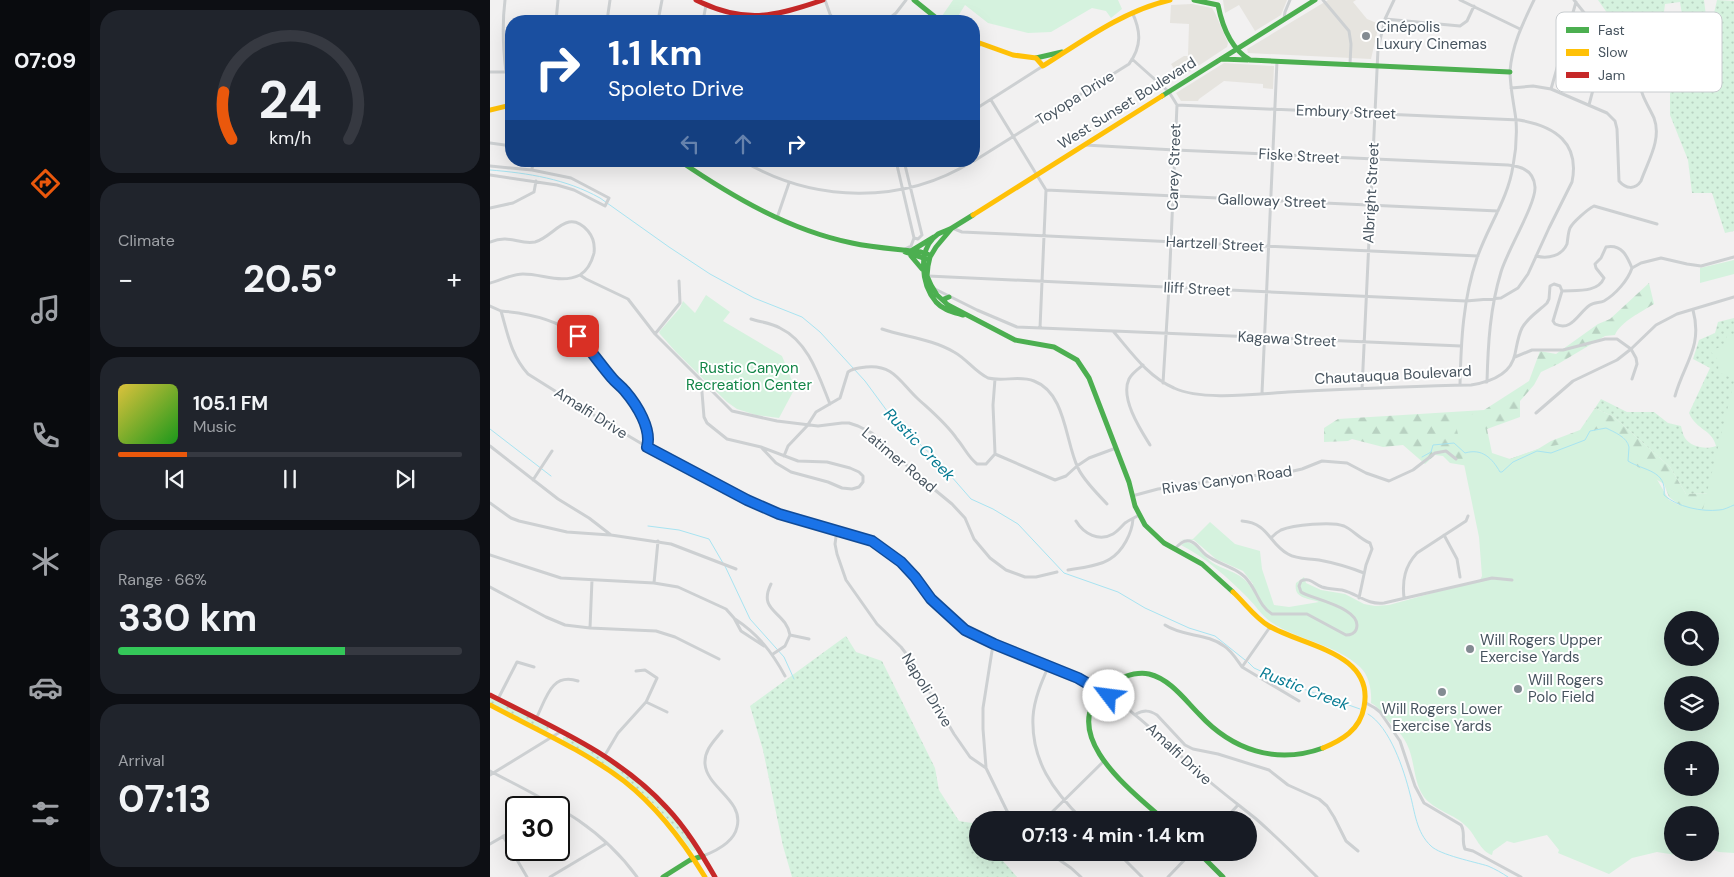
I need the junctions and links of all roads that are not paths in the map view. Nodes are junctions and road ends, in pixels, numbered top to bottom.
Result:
1 (505, 0) edge
2 (558, 0) edge
3 (610, 0) edge
4 (662, 0) edge
5 (696, 0) edge
6 (824, 0) edge
7 (906, 0) edge
8 (914, 0) edge
9 (1170, 0) edge
10 (1194, 0) edge
11 (1290, 0) edge
12 (1315, 0) edge
13 (1323, 0) edge
14 (1394, 0) edge
15 (1460, 0) edge
16 (1534, 0) edge
17 (1575, 1) edge
18 (1219, 2) edge
19 (706, 5) junction
20 (1474, 6) junction
21 (1132, 12) junction
22 (1584, 12) edge
23 (557, 15) edge
24 (608, 15) edge
25 (659, 15) edge
26 (704, 15) edge
27 (736, 15) edge
28 (777, 15) edge
29 (832, 15) edge
30 (894, 15) edge
31 (933, 15) edge
32 (1284, 18) junction
33 (1385, 19) junction
34 (1520, 29) junction
35 (980, 44) edge
36 (1238, 48) junction
37 (1066, 52) junction
38 (1036, 58) junction
39 (1132, 59) junction
40 (1220, 59) junction
41 (1250, 60) junction
42 (1277, 61) junction
43 (505, 62) edge
44 (1350, 64) junction
45 (1377, 65) junction
46 (1043, 66) junction
47 (1556, 71) edge
48 (490, 72) edge
49 (505, 72) edge
50 (1510, 72) junction
51 (1511, 88) junction
52 (1551, 89) junction
53 (1556, 91) edge
54 (1169, 92) junction
55 (1558, 92) edge
56 (1592, 92) edge
57 (1642, 92) edge
58 (991, 100) junction
59 (1177, 105) junction
60 (1589, 105) junction
61 (505, 106) edge
62 (980, 106) edge
63 (1275, 109) junction
64 (490, 110) edge
65 (1375, 113) junction
66 (1516, 120) junction
67 (1013, 137) junction
68 (490, 144) edge
69 (505, 145) edge
70 (1084, 145) junction
71 (1175, 150) junction
72 (1273, 154) junction
73 (980, 157) edge
74 (1372, 159) junction
75 (1513, 165) junction
76 (490, 166) edge
77 (532, 167) edge
78 (689, 167) edge
79 (755, 167) edge
80 (897, 167) edge
81 (905, 167) edge
82 (963, 167) edge
83 (532, 170) junction
84 (1037, 174) junction
85 (490, 175) edge
86 (536, 181) junction
87 (789, 183) junction
88 (910, 188) junction
89 (902, 190) junction
90 (1046, 190) junction
91 (1173, 196) junction
92 (1271, 201) junction
93 (1370, 205) junction
94 (490, 208) edge
95 (1498, 211) junction
96 (777, 219) junction
97 (1657, 224) dead end
98 (952, 228) junction
99 (922, 235) junction
100 (1044, 236) junction
101 (935, 237) junction
102 (914, 238) junction
103 (490, 242) edge
104 (1171, 242) junction
105 (1269, 246) junction
106 (902, 250) junction
107 (1368, 251) junction
108 (910, 252) junction
109 (1478, 256) junction
110 (1536, 256) junction
111 (927, 257) junction
112 (1734, 257) edge
113 (1632, 268) junction
114 (923, 270) junction
115 (580, 274) junction
116 (928, 276) junction
117 (679, 281) dead end
118 (1042, 281) junction
119 (490, 282) edge
120 (1169, 287) junction
121 (933, 288) junction
122 (1562, 291) junction
123 (1267, 292) junction
124 (1366, 296) junction
125 (949, 297) junction
126 (1734, 297) edge
127 (1493, 300) junction
128 (1466, 301) junction
129 (948, 305) junction
130 (490, 306) edge
131 (1693, 310) junction
132 (501, 311) junction
133 (965, 315) junction
134 (750, 319) dead end
135 (1040, 328) junction
136 (882, 329) dead end
137 (1113, 331) junction
138 (655, 334) junction
139 (1167, 334) junction
140 (1265, 338) junction
141 (1364, 343) junction
142 (1461, 346) junction
143 (1631, 349) junction
144 (1514, 357) junction
145 (1142, 365) junction
146 (995, 379) junction
147 (701, 380) junction
148 (1632, 380) dead end
149 (1486, 382) junction
150 (1163, 383) junction
151 (1460, 385) junction
152 (1362, 388) junction
153 (1262, 393) junction
154 (1675, 396) dead end
155 (830, 404) junction
156 (1536, 413) dead end
157 (808, 424) junction
158 (1150, 445) dead end
159 (490, 446) edge
160 (647, 447) junction
161 (761, 447) junction
162 (1116, 448) junction
163 (552, 451) dead end
164 (995, 454) junction
165 (784, 456) junction
166 (1456, 459) dead end
167 (1077, 466) junction
168 (533, 480) junction
169 (1132, 496) junction
170 (490, 503) edge
171 (1107, 504) dead end
172 (1139, 515) junction
173 (1468, 516) dead end
174 (1133, 518) junction
175 (1076, 521) dead end
176 (1242, 521) dead end
177 (837, 530) junction
178 (610, 535) junction
179 (1444, 535) junction
180 (1272, 537) junction
181 (658, 541) junction
182 (1175, 549) junction
183 (490, 555) edge
184 (736, 569) dead end
185 (1068, 570) dead end
186 (1058, 572) dead end
187 (1364, 574) junction
188 (1460, 577) dead end
189 (592, 580) junction
190 (1512, 580) dead end
191 (654, 583) junction
192 (771, 584) dead end
193 (490, 587) edge
194 (1359, 598) junction
195 (1404, 598) junction
196 (734, 618) junction
197 (1165, 625) dead end
198 (1270, 627) junction
199 (590, 628) junction
200 (790, 635) junction
201 (809, 639) dead end
202 (994, 644) junction
203 (764, 646) junction
204 (773, 654) junction
205 (719, 659) dead end
206 (1245, 663) junction
207 (1049, 665) junction
208 (534, 667) dead end
209 (636, 671) dead end
210 (785, 676) dead end
211 (578, 681) dead end
212 (1101, 691) junction
213 (490, 695) edge
214 (498, 699) junction
215 (1299, 701) dead end
216 (646, 702) junction
217 (1366, 702) junction
218 (490, 706) edge
219 (667, 712) dead end
220 (1136, 714) junction
221 (536, 719) junction
222 (722, 731) dead end
223 (560, 732) junction
224 (550, 737) junction
225 (605, 755) junction
226 (1104, 761) junction
227 (986, 768) junction
228 (491, 773) edge
229 (536, 796) edge
230 (1063, 801) junction
231 (1238, 806) junction
232 (1007, 811) edge
233 (1053, 811) edge
234 (1074, 811) edge
235 (1155, 811) edge
236 (1233, 811) edge
237 (570, 815) edge
238 (503, 836) joint
239 (607, 843) junction
240 (490, 844) edge
241 (1358, 852) dead end
242 (703, 856) junction
243 (694, 859) junction
244 (1061, 861) edge
245 (1125, 861) edge
246 (1183, 861) edge
247 (1207, 861) edge
248 (527, 877) edge
249 (550, 877) edge
250 (637, 877) edge
251 (663, 877) edge
252 (705, 877) edge
253 (715, 877) edge
254 (1081, 877) edge
255 (1142, 877) edge
256 (1168, 877) edge
257 (1222, 877) edge
258 (1318, 877) edge
259 (1521, 877) edge

1 - 43 street
2 - 23 street
3 - 24 street
4 - 25 street
5 - 19 main road
6 - 28 main road
6 - 29 street
7 - 30 street
8 - 31 main road
9 - 21 main road
10 - 18 main road
11 - 32 street
12 - 32 main road, West Sunset Boulevard
13 - 44 street
14 - 33 street, Albright Street
15 - 20 street
16 - 34 street
17 - 22 street
18 - 36 main road
19 - 26 street
19 - 27 main road
20 - 33 street
20 - 34 street
21 - 37 main road
21 - 39 street
32 - 36 main road, West Sunset Boulevard
33 - 45 street, Albright Street
34 - 50 street
35 - 38 main road
36 - 40 main road, West Sunset Boulevard
36 - 41 main road
37 - 38 main road
37 - 46 main road
38 - 46 main road
39 - 54 street, Carey Street
39 - 67 street, Toyopa Drive
40 - 41 main road
40 - 54 main road, West Sunset Boulevard
41 - 42 main road
42 - 44 main road
42 - 63 street
44 - 45 main road
45 - 50 main road
45 - 65 street, Albright Street
46 - 58 street
47 - 52 street
48 - 49 street
50 - 51 street
51 - 52 street
51 - 66 street
52 - 53 street
54 - 59 street, Carey Street
54 - 70 main road, West Sunset Boulevard
55 - 60 street
56 - 60 street
57 - 60 street
58 - 62 street
58 - 67 street
59 - 63 street, Embury Street
59 - 71 street, Carey Street
61 - 64 main road
63 - 65 street, Embury Street
63 - 72 street
65 - 66 street, Embury Street
65 - 74 street, Albright Street
66 - 75 street
66 - 110 street, Embury Street
67 - 73 street, Toyopa Drive
67 - 84 street
68 - 69 street
70 - 71 street, Fiske Street
70 - 84 main road, West Sunset Boulevard
71 - 72 street, Fiske Street
71 - 91 street, Carey Street
72 - 74 street, Fiske Street
72 - 92 street
74 - 75 street, Fiske Street
74 - 93 street, Albright Street
75 - 95 street
75 - 127 street
76 - 83 street
77 - 83 street
78 - 96 main road
79 - 87 street, Toyopa Drive
80 - 89 street
81 - 88 street
82 - 88 street, Toyopa Drive
83 - 86 street
84 - 90 street
84 - 98 main road, West Sunset Boulevard
85 - 86 street
86 - 94 street
87 - 89 street, Toyopa Drive
87 - 96 street
88 - 89 street, Toyopa Drive
88 - 99 street
89 - 102 street
90 - 91 street, Galloway Street
90 - 100 street
91 - 92 street, Galloway Street
91 - 104 street, Carey Street
92 - 93 street, Galloway Street
92 - 105 street
93 - 95 street, Galloway Street
93 - 107 street, Albright Street
95 - 109 street
96 - 106 main road
97 - 110 street
98 - 100 street, Hartzell Street
98 - 101 main road, West Sunset Boulevard
98 - 111 main road, West Sunset Boulevard
99 - 101 street
99 - 102 street
100 - 104 street, Hartzell Street
100 - 118 street
101 - 108 main road
101 - 111 main road, West Sunset Boulevard
102 - 106 street
103 - 115 street
104 - 105 street, Hartzell Street
104 - 120 street, Carey Street
105 - 107 street, Hartzell Street
105 - 123 street
106 - 108 main road
107 - 109 street, Hartzell Street
107 - 124 street, Albright Street
108 - 111 main road
108 - 114 main road
109 - 128 street
110 - 127 street, Embury Street
111 - 114 main road
111 - 116 main road
112 - 113 street
113 - 122 street
113 - 122 street
114 - 133 main road
115 - 119 street
115 - 138 street, Latimer Road
116 - 118 street, Iliff Street
116 - 121 main road
117 - 138 street
118 - 120 street, Iliff Street
118 - 135 street
120 - 123 street, Iliff Street
120 - 139 street, Carey Street
121 - 125 street
121 - 129 main road
122 - 144 street, Chautauqua Boulevard
123 - 124 street, Iliff Street
123 - 140 street
124 - 128 street, Iliff Street
124 - 141 street, Albright Street
125 - 129 main road
125 - 135 street
126 - 131 street
127 - 128 street, Iliff Street
127 - 149 street
128 - 142 street
129 - 133 main road
130 - 132 street
131 - 143 street
131 - 154 street
132 - 160 street, Amalfi Drive
132 - 160 street
133 - 162 main road
134 - 155 street
135 - 137 street
136 - 146 street
137 - 139 street, Kagawa Street
137 - 145 street, Chautauqua Boulevard
138 - 147 street, Latimer Road
139 - 140 street, Kagawa Street
139 - 150 street, Carey Street
140 - 141 street, Kagawa Street
140 - 153 street
141 - 142 street, Kagawa Street
141 - 152 street, Albright Street
142 - 151 street
143 - 144 street
143 - 148 street
143 - 156 street
144 - 149 street, Chautauqua Boulevard
145 - 150 street, Chautauqua Boulevard
145 - 158 street
146 - 164 street
146 - 167 street
147 - 157 street, Latimer Road
147 - 161 street
149 - 151 street, Chautauqua Boulevard
150 - 153 street, Chautauqua Boulevard
151 - 152 street, Chautauqua Boulevard
152 - 153 street, Chautauqua Boulevard
155 - 157 street
155 - 164 street
157 - 165 street
157 - 186 street, Latimer Road
159 - 168 street
160 - 177 street, Amalfi Drive
161 - 165 street
161 - 165 street
162 - 167 street
162 - 169 main road
163 - 168 street
164 - 167 street
166 - 169 street, Rivas Canyon Road
167 - 171 street
168 - 178 street
169 - 172 main road
170 - 178 street
172 - 174 street
172 - 182 main road
173 - 179 street
174 - 175 street
174 - 185 street
176 - 180 street
177 - 202 street, Amalfi Drive
177 - 227 street, Napoli Drive
178 - 181 street
179 - 188 street
179 - 195 street
180 - 187 street
180 - 187 street
181 - 184 street
181 - 191 street
182 - 194 street
182 - 198 main road
183 - 189 street
187 - 194 street
189 - 191 street
189 - 199 street
190 - 195 street
191 - 196 street
192 - 200 street
193 - 199 street
194 - 195 street
196 - 203 street
196 - 203 street
197 - 206 street
198 - 206 street
198 - 217 main road
199 - 205 street
200 - 201 street
200 - 204 street
202 - 207 street, Amalfi Drive
202 - 227 street
203 - 204 street
204 - 210 street
206 - 215 street
207 - 212 street, Amalfi Drive
207 - 230 street
208 - 214 street
209 - 216 street
211 - 221 street
212 - 217 main road
212 - 220 street, Amalfi Drive
212 - 226 main road
213 - 214 main road
214 - 221 main road
216 - 219 street
216 - 225 street
217 - 259 street
218 - 224 main road
220 - 231 street, Amalfi Drive
220 - 241 street
221 - 223 main road
222 - 242 street
223 - 224 street
223 - 225 main road
224 - 228 street
224 - 243 main road
225 - 242 main road
226 - 230 street
226 - 235 main road
227 - 232 street, Napoli Drive
228 - 229 street
230 - 233 street
230 - 234 street
231 - 236 street
231 - 258 street, Amalfi Drive
237 - 239 street
238 - 240 street
238 - 248 street
239 - 249 street
239 - 250 street
242 - 243 main road
242 - 253 main road
243 - 251 main road
243 - 252 main road
244 - 254 street
245 - 255 street
246 - 256 street
247 - 257 main road

